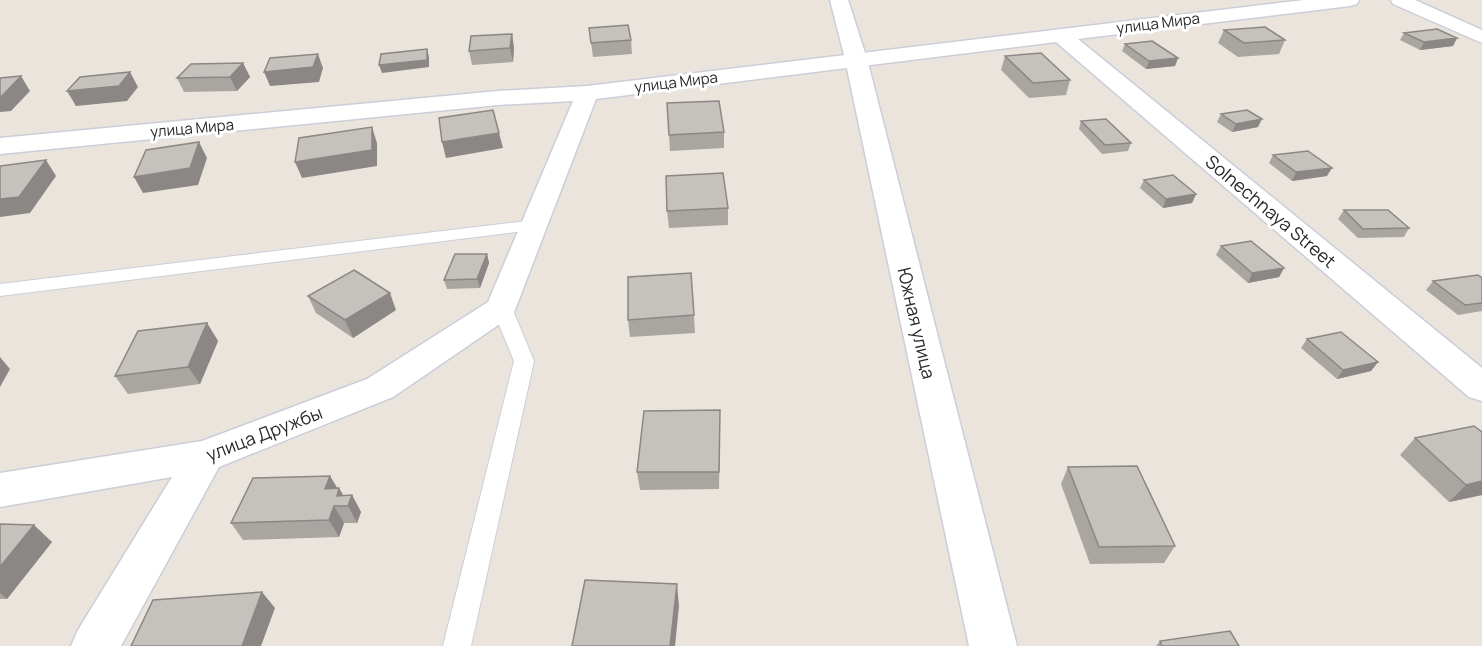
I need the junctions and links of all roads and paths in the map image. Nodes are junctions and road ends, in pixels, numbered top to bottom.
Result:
1 (839, 0) edge
2 (1350, 0) edge
3 (1400, 0) edge
4 (1059, 34) junction
5 (1482, 37) edge
6 (856, 59) junction
7 (587, 93) junction
8 (0, 146) edge
9 (535, 225) junction
10 (0, 290) edge
11 (502, 308) junction
12 (1482, 388) edge
13 (206, 456) junction
14 (0, 490) edge
15 (95, 646) edge
16 (457, 646) edge
17 (993, 646) edge

1 - 6 street, Южная улица
2 - 4 street, улица Мира
3 - 5 street
4 - 6 street, улица Мира
4 - 12 street, Solnechnaya Street
6 - 7 street, улица Мира
6 - 17 street, Южная улица
7 - 8 street, улица Мира
7 - 9 street
9 - 10 lane
9 - 11 street
11 - 13 street, улица Дружбы
11 - 16 lane
13 - 14 street, улица Дружбы
13 - 15 street

